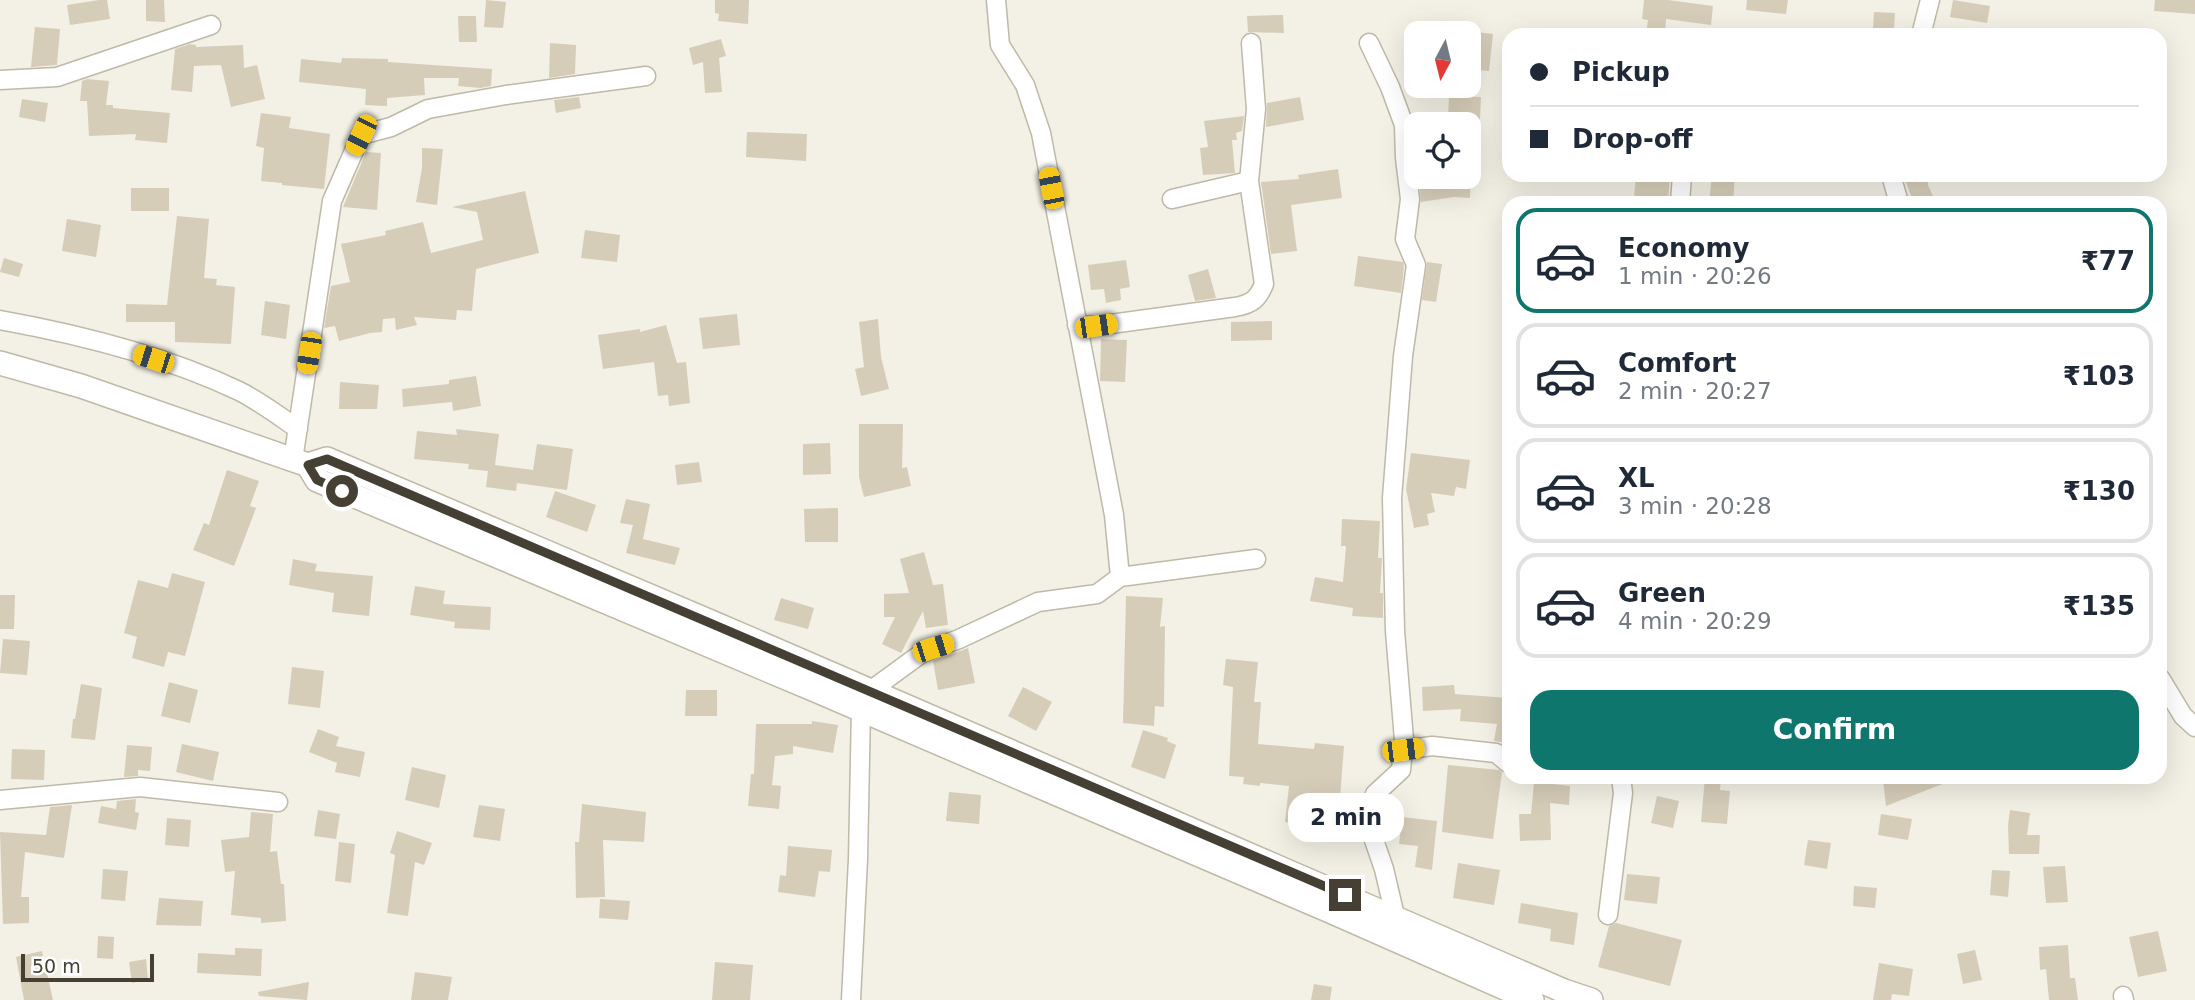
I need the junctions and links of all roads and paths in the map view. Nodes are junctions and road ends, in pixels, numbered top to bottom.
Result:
1 (996, 0) edge
2 (1930, 0) edge
3 (211, 25) dead end
4 (1924, 28) edge
5 (1251, 43) dead end
6 (1369, 43) dead end
7 (646, 76) dead end
8 (0, 80) edge
9 (1249, 181) junction
10 (1172, 199) dead end
11 (0, 320) edge
12 (1077, 325) junction
13 (0, 363) edge
14 (298, 429) junction
15 (301, 463) junction
16 (1256, 559) dead end
17 (1120, 577) junction
18 (2167, 690) edge
19 (865, 700) junction
20 (2195, 727) edge
21 (1403, 750) junction
22 (1502, 758) edge
23 (1622, 784) edge
24 (0, 800) edge
25 (278, 802) dead end
26 (1608, 915) dead end
27 (1395, 916) junction
28 (1587, 999) edge
29 (851, 1000) edge
30 (1532, 1000) edge

1 - 12 street
2 - 4 street
3 - 8 street
5 - 9 street
6 - 21 street
7 - 14 street
9 - 10 street
9 - 12 street
11 - 14 street
12 - 17 street
13 - 15 street
14 - 15 street
15 - 19 street
16 - 17 street
17 - 19 street
18 - 20 street
19 - 27 street
19 - 29 street
19 - 30 street
21 - 22 street
21 - 27 street
23 - 26 street
24 - 25 street
27 - 28 street

